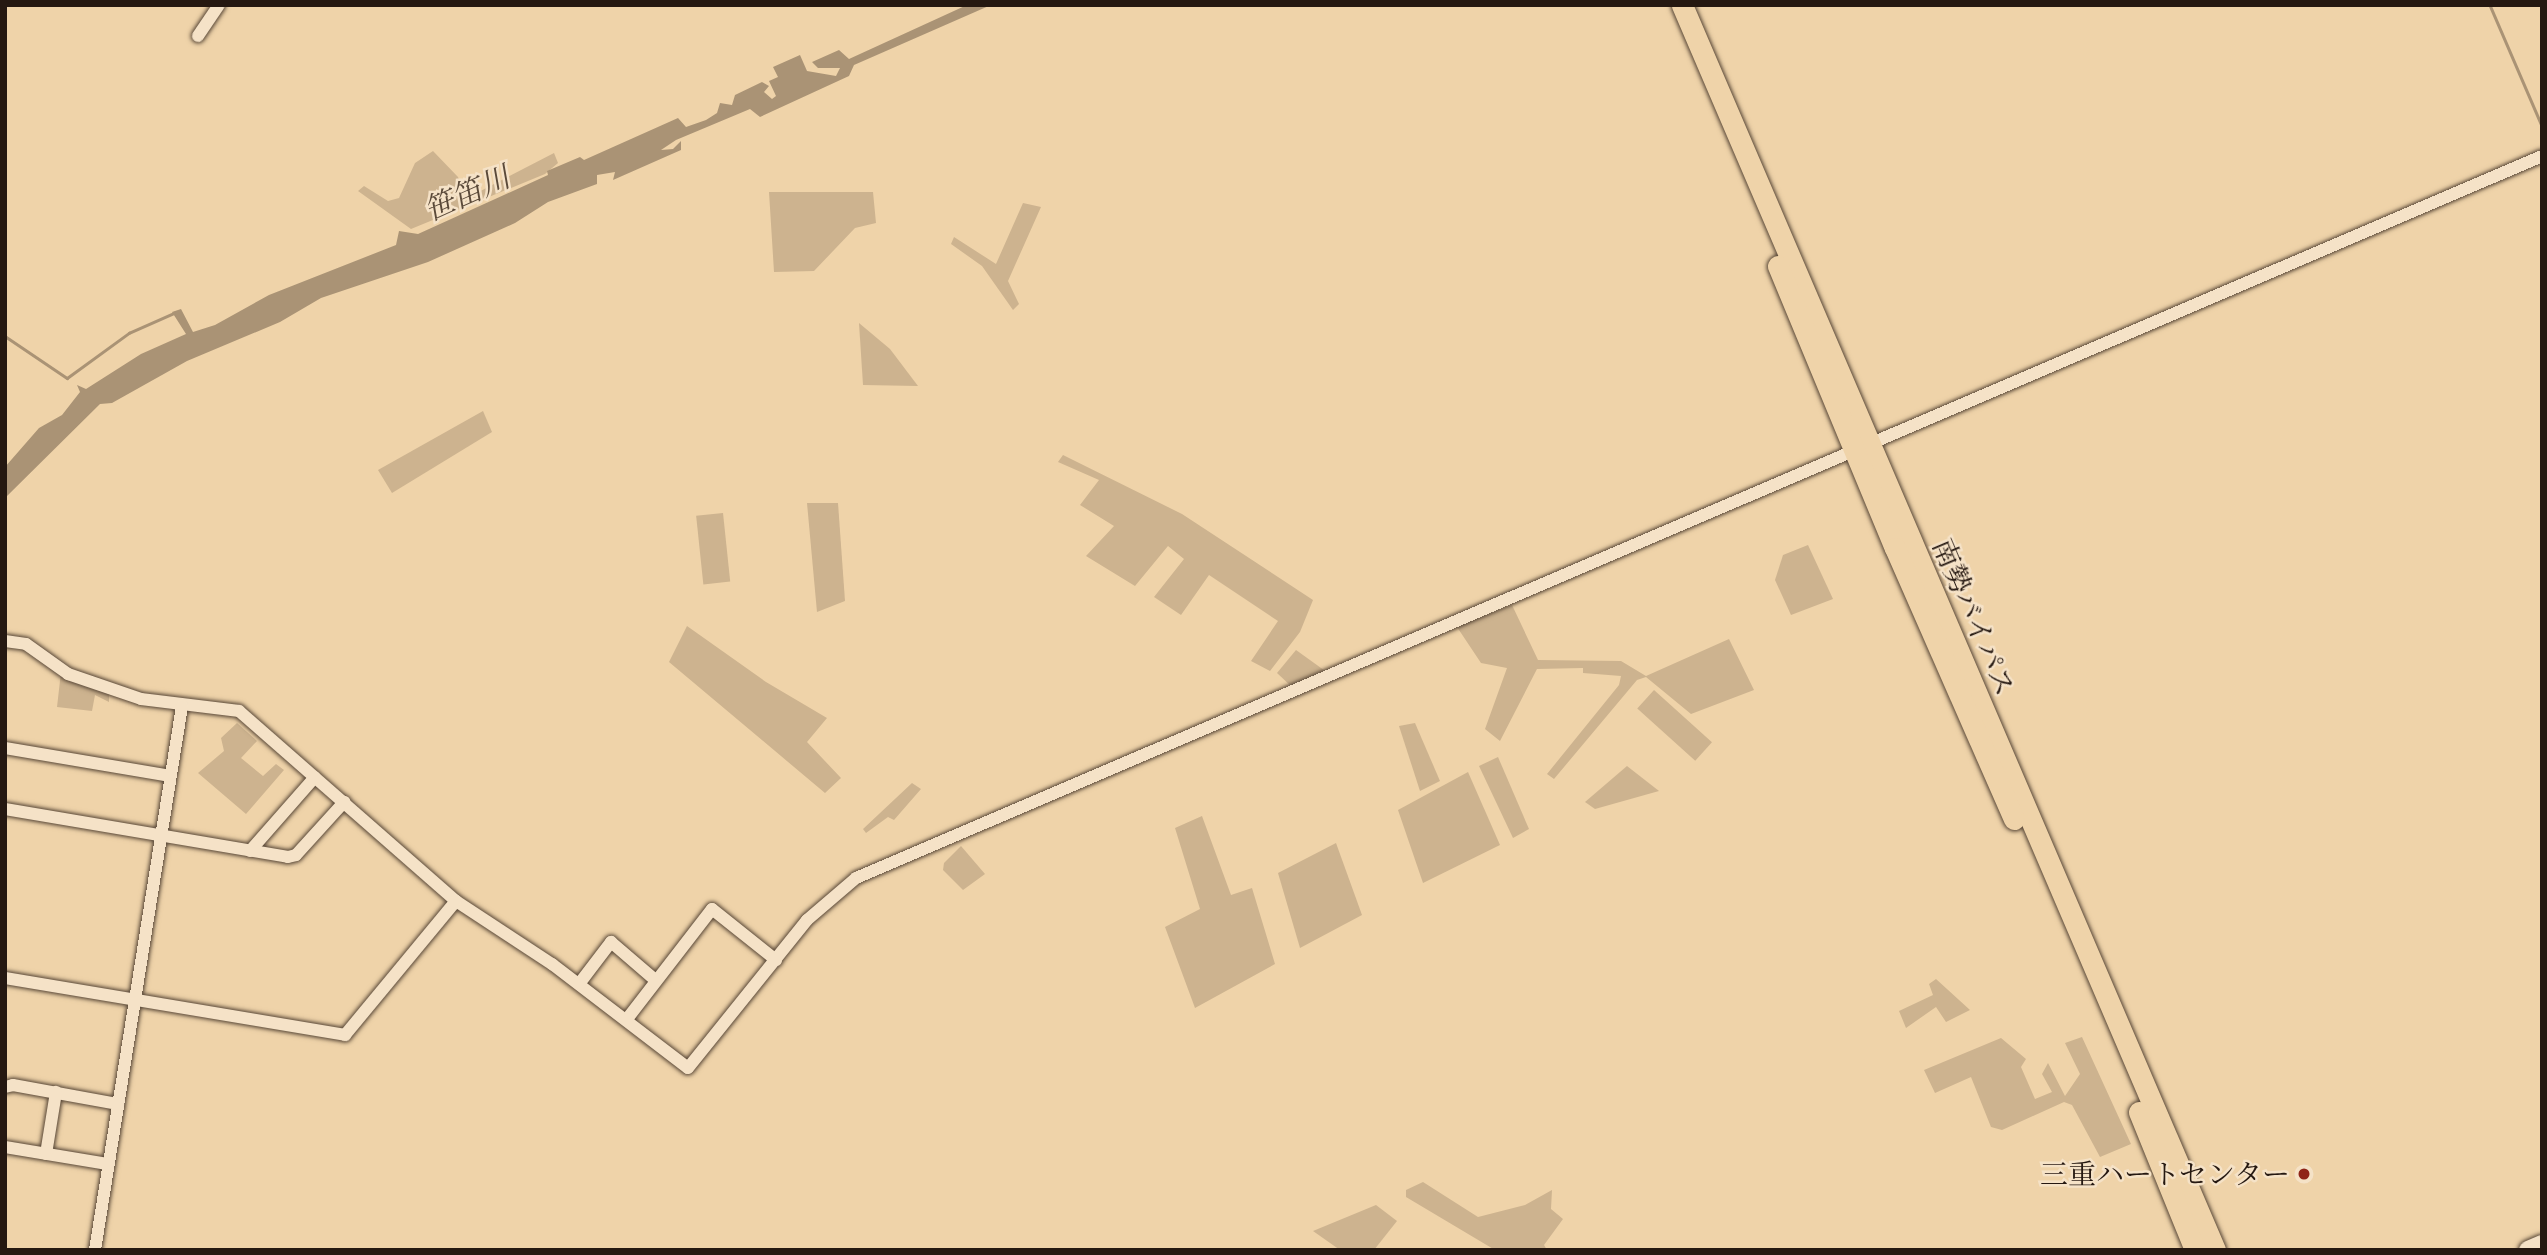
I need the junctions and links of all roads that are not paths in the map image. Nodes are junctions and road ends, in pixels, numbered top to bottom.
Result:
1 (219, 5) edge
2 (1668, 5) edge
3 (1682, 5) edge
4 (198, 36) dead end
5 (2542, 156) edge
6 (1863, 447) junction
7 (5, 640) edge
8 (182, 706) junction
9 (5, 748) edge
10 (171, 776) junction
11 (316, 777) junction
12 (344, 802) junction
13 (5, 809) edge
14 (162, 837) junction
15 (250, 851) junction
16 (456, 901) junction
17 (776, 960) junction
18 (5, 978) edge
19 (654, 979) junction
20 (579, 984) junction
21 (135, 1001) junction
22 (627, 1019) junction
23 (5, 1087) edge
24 (56, 1092) junction
25 (118, 1104) junction
26 (5, 1147) edge
27 (46, 1154) junction
28 (108, 1164) junction
29 (2542, 1244) edge
30 (94, 1250) edge
31 (2195, 1250) edge
32 (2215, 1250) edge
33 (2528, 1250) edge

1 - 4 street
2 - 6 highway, 南勢バイパス
3 - 6 highway, 南勢バイパス
5 - 6 street
6 - 17 street
6 - 31 highway, 南勢バイパス
6 - 32 highway, 南勢バイパス
7 - 8 street
8 - 10 street
8 - 11 street
9 - 10 street
10 - 14 street
11 - 12 street
11 - 15 street
12 - 15 street
12 - 16 street
13 - 14 street
14 - 15 street
14 - 21 street
16 - 20 street
16 - 21 street
17 - 19 street
17 - 22 street
18 - 21 street
19 - 20 street
19 - 22 street
20 - 22 street
21 - 25 street
23 - 24 street
24 - 25 street
24 - 27 street
25 - 28 street
26 - 27 street
27 - 28 street
28 - 30 street
29 - 33 main road

